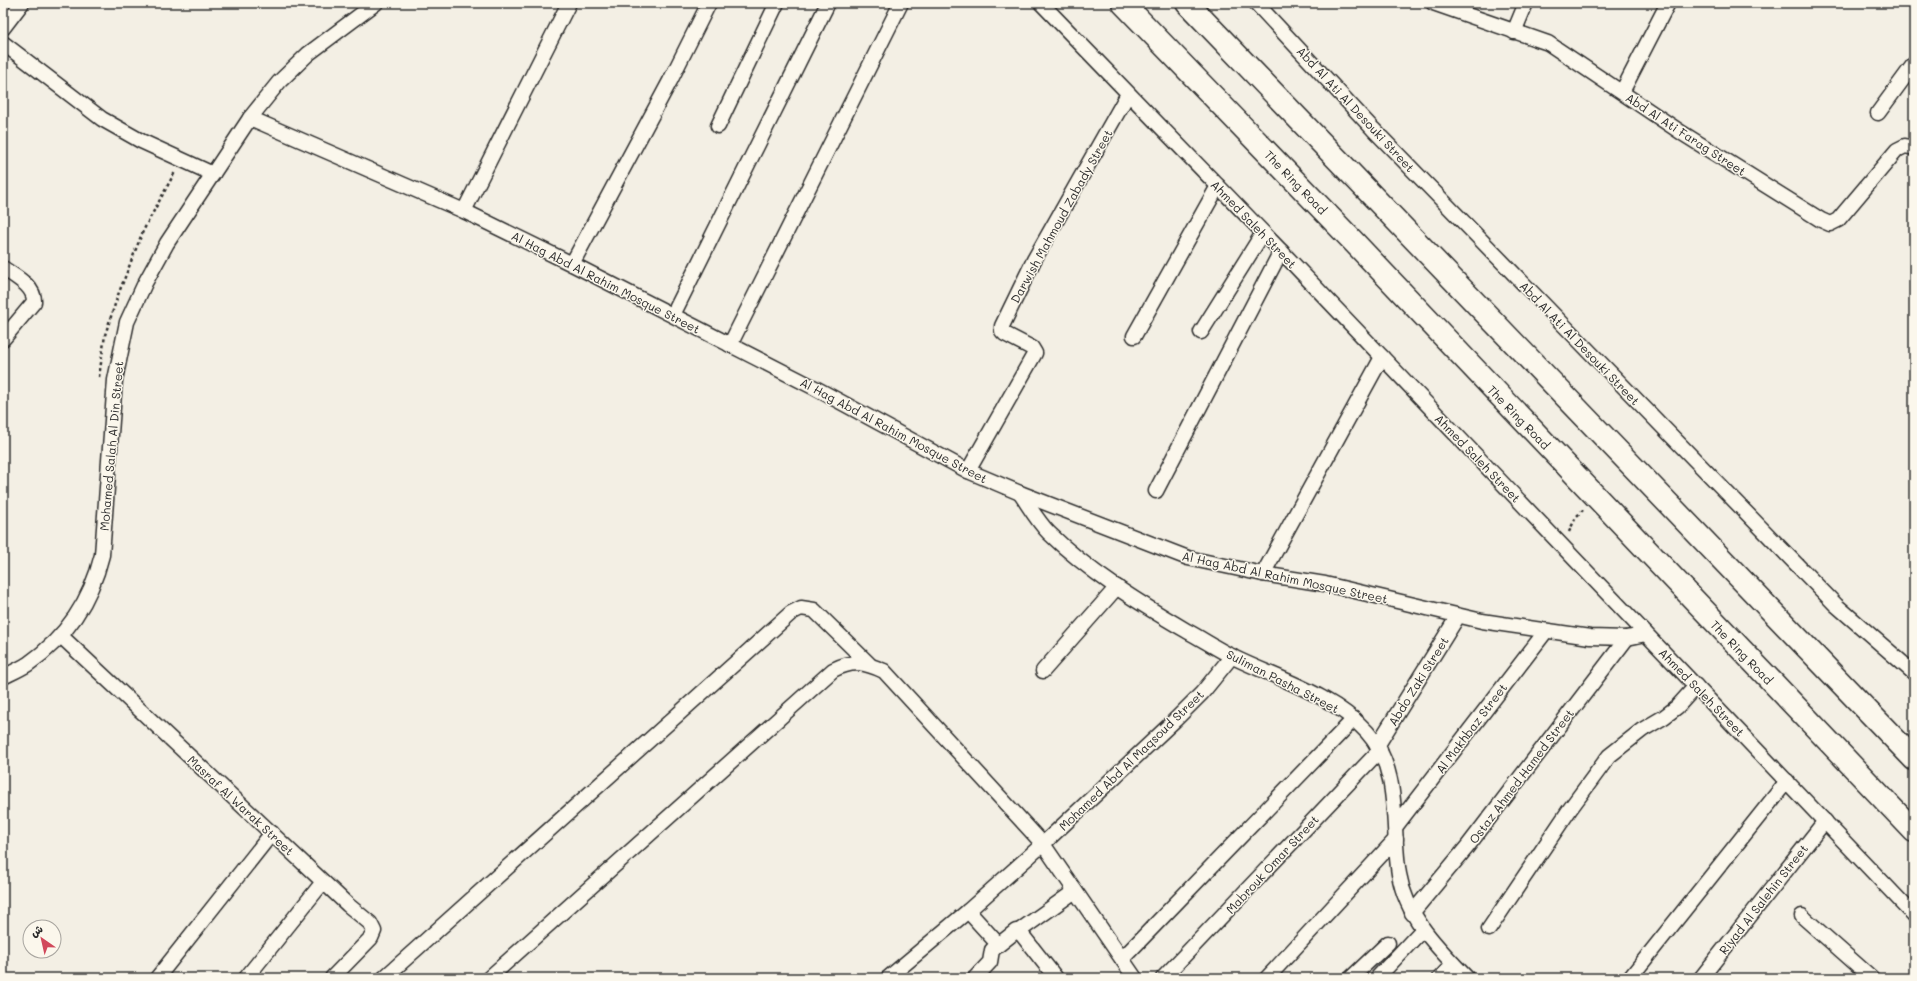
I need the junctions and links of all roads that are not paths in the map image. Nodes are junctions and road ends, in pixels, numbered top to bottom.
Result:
1 (22, 3) edge
2 (376, 3) edge
3 (569, 3) edge
4 (709, 3) edge
5 (777, 3) edge
6 (828, 3) edge
7 (901, 3) edge
8 (1041, 3) edge
9 (1123, 3) edge
10 (1187, 3) edge
11 (1256, 3) edge
12 (1433, 3) edge
13 (1526, 3) edge
14 (1668, 3) edge
15 (3, 28) edge
16 (1514, 32) junction
17 (3, 43) edge
18 (1914, 64) edge
19 (1622, 92) junction
20 (1128, 94) junction
21 (1878, 113) dead end
22 (250, 118) junction
23 (718, 126) dead end
24 (1914, 148) edge
25 (213, 174) junction
26 (1218, 186) junction
27 (464, 211) junction
28 (1263, 233) junction
29 (1281, 252) junction
30 (572, 264) junction
31 (3, 268) edge
32 (673, 316) junction
33 (1201, 332) dead end
34 (1134, 336) dead end
35 (3, 339) edge
36 (730, 345) junction
37 (1382, 357) junction
38 (968, 471) junction
39 (1156, 491) dead end
40 (1020, 493) junction
41 (1263, 574) junction
42 (1117, 587) junction
43 (1458, 616) junction
44 (1546, 631) junction
45 (1646, 634) junction
46 (61, 636) junction
47 (1627, 638) junction
48 (1232, 656) junction
49 (869, 664) junction
50 (1043, 671) dead end
51 (1914, 673) edge
52 (3, 677) edge
53 (1696, 686) junction
54 (1354, 719) junction
55 (1379, 748) junction
56 (1914, 759) edge
57 (1787, 781) junction
58 (1825, 821) junction
59 (1914, 831) edge
60 (1396, 832) junction
61 (272, 833) junction
62 (1043, 844) junction
63 (322, 882) junction
64 (1076, 891) junction
65 (968, 911) junction
66 (1412, 913) junction
67 (1914, 915) edge
68 (1802, 916) dead end
69 (1422, 929) junction
70 (1488, 930) dead end
71 (1019, 931) junction
72 (1388, 943) dead end
73 (998, 944) junction
74 (1122, 959) junction
75 (1453, 964) junction
76 (157, 978) edge
77 (246, 978) edge
78 (332, 978) edge
79 (384, 978) edge
80 (489, 978) edge
81 (888, 978) edge
82 (975, 978) edge
83 (1056, 978) edge
84 (1135, 978) edge
85 (1164, 978) edge
86 (1267, 978) edge
87 (1351, 978) edge
88 (1377, 978) edge
89 (1440, 978) edge
90 (1468, 978) edge
91 (1630, 978) edge
92 (1701, 978) edge
93 (1872, 978) edge

1 - 15 street
2 - 22 street, Mohamed Salah Al Din Street
3 - 27 street
4 - 30 street
5 - 23 street
6 - 32 street
7 - 36 street
8 - 20 street, Ahmed Saleh Street
9 - 59 highway, The Ring Road
10 - 56 highway
11 - 51 street, Abd Al Ati Al Desouki Street
12 - 16 street, Abd Al Ati Farag Street
13 - 16 street
14 - 19 street
16 - 19 street, Abd Al Ati Farag Street
17 - 25 street
18 - 21 street
19 - 24 street, Abd Al Ati Farag Street
20 - 26 street, Ahmed Saleh Street
20 - 38 street, Darwish Mahmoud Zabady Street
22 - 25 street, Mohamed Salah Al Din Street
22 - 27 street, Al Hag Abd Al Rahim Mosque Street
25 - 46 street, Mohamed Salah Al Din Street
26 - 28 street, Ahmed Saleh Street
26 - 34 street
27 - 30 street, Al Hag Abd Al Rahim Mosque Street
28 - 29 street, Ahmed Saleh Street
28 - 33 street
29 - 37 street, Ahmed Saleh Street
29 - 39 street
30 - 32 street, Al Hag Abd Al Rahim Mosque Street
31 - 35 street
32 - 36 street, Al Hag Abd Al Rahim Mosque Street
36 - 38 street, Al Hag Abd Al Rahim Mosque Street
37 - 41 street
37 - 45 street, Ahmed Saleh Street
38 - 40 street, Al Hag Abd Al Rahim Mosque Street
40 - 41 street, Al Hag Abd Al Rahim Mosque Street
40 - 42 street, Suliman Pasha Street
41 - 43 street, Al Hag Abd Al Rahim Mosque Street
42 - 48 street, Suliman Pasha Street
42 - 50 street
43 - 44 street, Al Hag Abd Al Rahim Mosque Street
43 - 55 street, Abdo Zaki Street
44 - 47 street, Al Hag Abd Al Rahim Mosque Street
44 - 60 street, Al Makhbaz Street
45 - 47 street, Al Hag Abd Al Rahim Mosque Street
45 - 53 street, Ahmed Saleh Street
46 - 52 street, Mohamed Salah Al Din Street
46 - 61 street, Masraf Al Warak Street
47 - 66 street, Ostaz Ahmed Hamed Street
48 - 54 street, Suliman Pasha Street
48 - 62 street, Mohamed Abd Al Maqsoud Street
49 - 62 street
49 - 79 street
49 - 80 street
53 - 57 street, Ahmed Saleh Street
53 - 70 street
54 - 55 street, Suliman Pasha Street
54 - 74 street
55 - 60 street, Suliman Pasha Street
55 - 85 street, Mabrouk Omar Street
57 - 58 street, Ahmed Saleh Street
57 - 91 street
58 - 67 street, Ahmed Saleh Street
58 - 92 street, Riyad Al Salehin Street
60 - 66 street, Suliman Pasha Street
60 - 86 street, Al Makhbaz Street
61 - 63 street, Masraf Al Warak Street
61 - 76 street
62 - 64 street
62 - 65 street, Mohamed Abd Al Maqsoud Street
63 - 77 street
63 - 78 street, Masraf Al Warak Street
64 - 71 street
64 - 74 street
65 - 73 street
65 - 81 street, Mohamed Abd Al Maqsoud Street
66 - 69 street, Suliman Pasha Street
68 - 93 street
69 - 75 street, Suliman Pasha Street
69 - 88 street
71 - 73 street
71 - 83 street
72 - 87 street
73 - 82 street
74 - 84 street
75 - 89 street
75 - 90 street, Suliman Pasha Street

